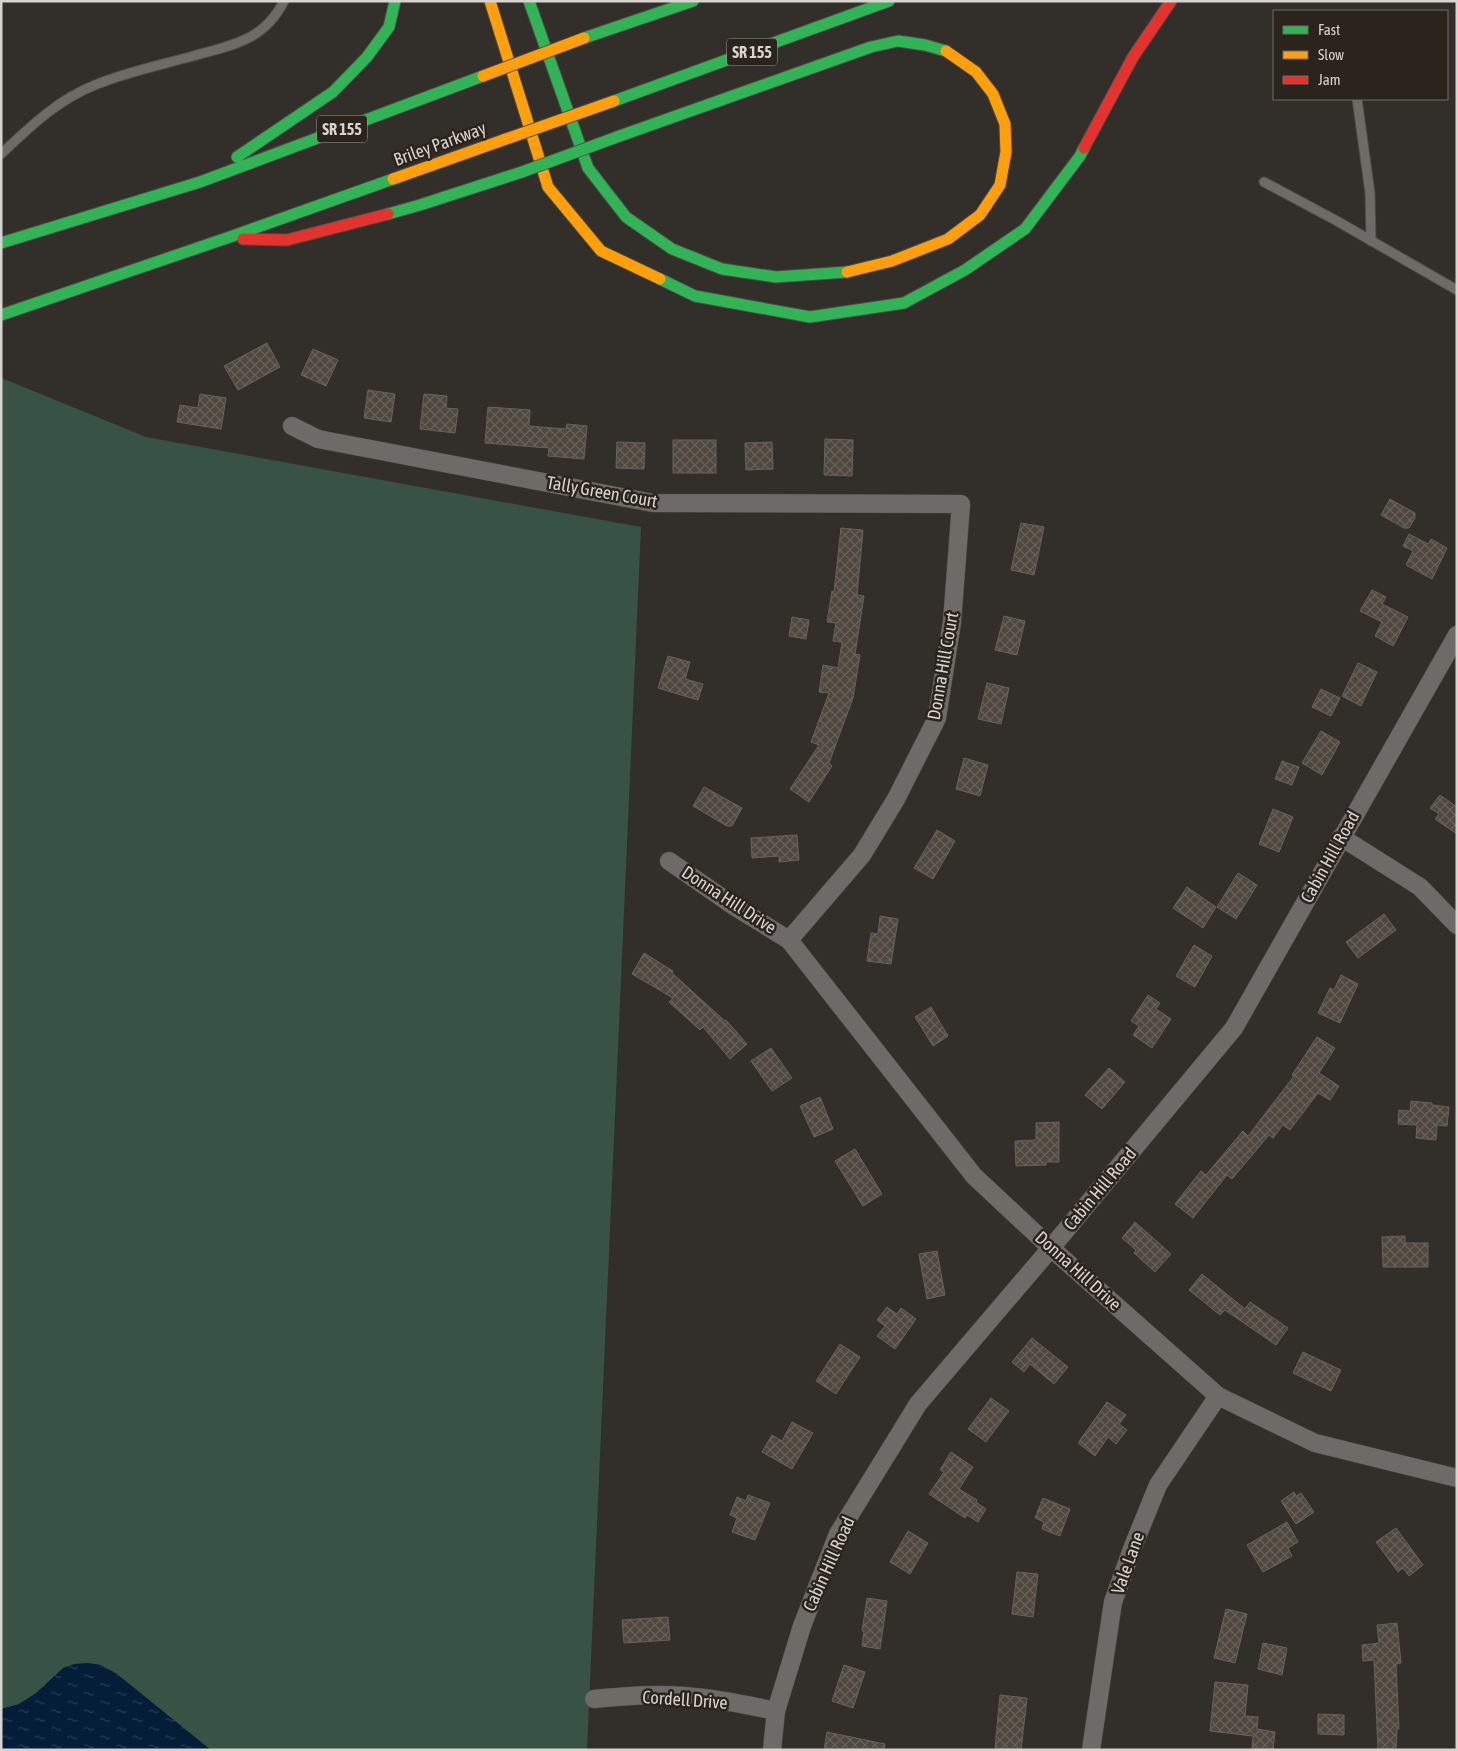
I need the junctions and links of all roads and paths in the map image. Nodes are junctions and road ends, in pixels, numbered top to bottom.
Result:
1 (284, 1) edge
2 (395, 1) edge
3 (490, 1) edge
4 (528, 1) edge
5 (693, 1) edge
6 (889, 1) edge
7 (1171, 1) edge
8 (1357, 100) edge
9 (1, 154) edge
10 (200, 182) junction
11 (1264, 182) dead end
12 (227, 238) junction
13 (1371, 240) junction
14 (1, 243) edge
15 (1457, 290) edge
16 (1, 315) edge
17 (292, 426) dead end
18 (920, 504) joint
19 (1457, 635) edge
20 (1341, 837) junction
21 (669, 861) dead end
22 (845, 876) joint
23 (1457, 925) edge
24 (789, 940) junction
25 (1051, 1248) junction
26 (1218, 1396) junction
27 (1457, 1478) edge
28 (594, 1699) dead end
29 (776, 1711) junction
30 (772, 1750) edge
31 (1091, 1750) edge

1 - 9 lane
2 - 10 highway
3 - 7 highway
4 - 12 highway, bridge
5 - 10 highway, SR 155, bridge
6 - 12 highway, Briley Parkway / SR 155, bridge
8 - 13 lane
10 - 14 highway, SR 155
11 - 13 lane
12 - 16 highway, Briley Parkway / SR 155
13 - 15 lane
17 - 18 street, Tally Green Court
18 - 22 street, Donna Hill Court
19 - 20 street, Cabin Hill Road
20 - 23 street
20 - 25 street, Cabin Hill Road
21 - 24 street, Donna Hill Drive
22 - 24 street, Donna Hill Drive
24 - 25 street, Donna Hill Drive
25 - 26 street, Donna Hill Drive
25 - 29 street, Cabin Hill Road
26 - 27 street, Donna Hill Drive
26 - 31 street, Vale Lane
28 - 29 street, Cordell Drive
29 - 30 street, Cabin Hill Road

